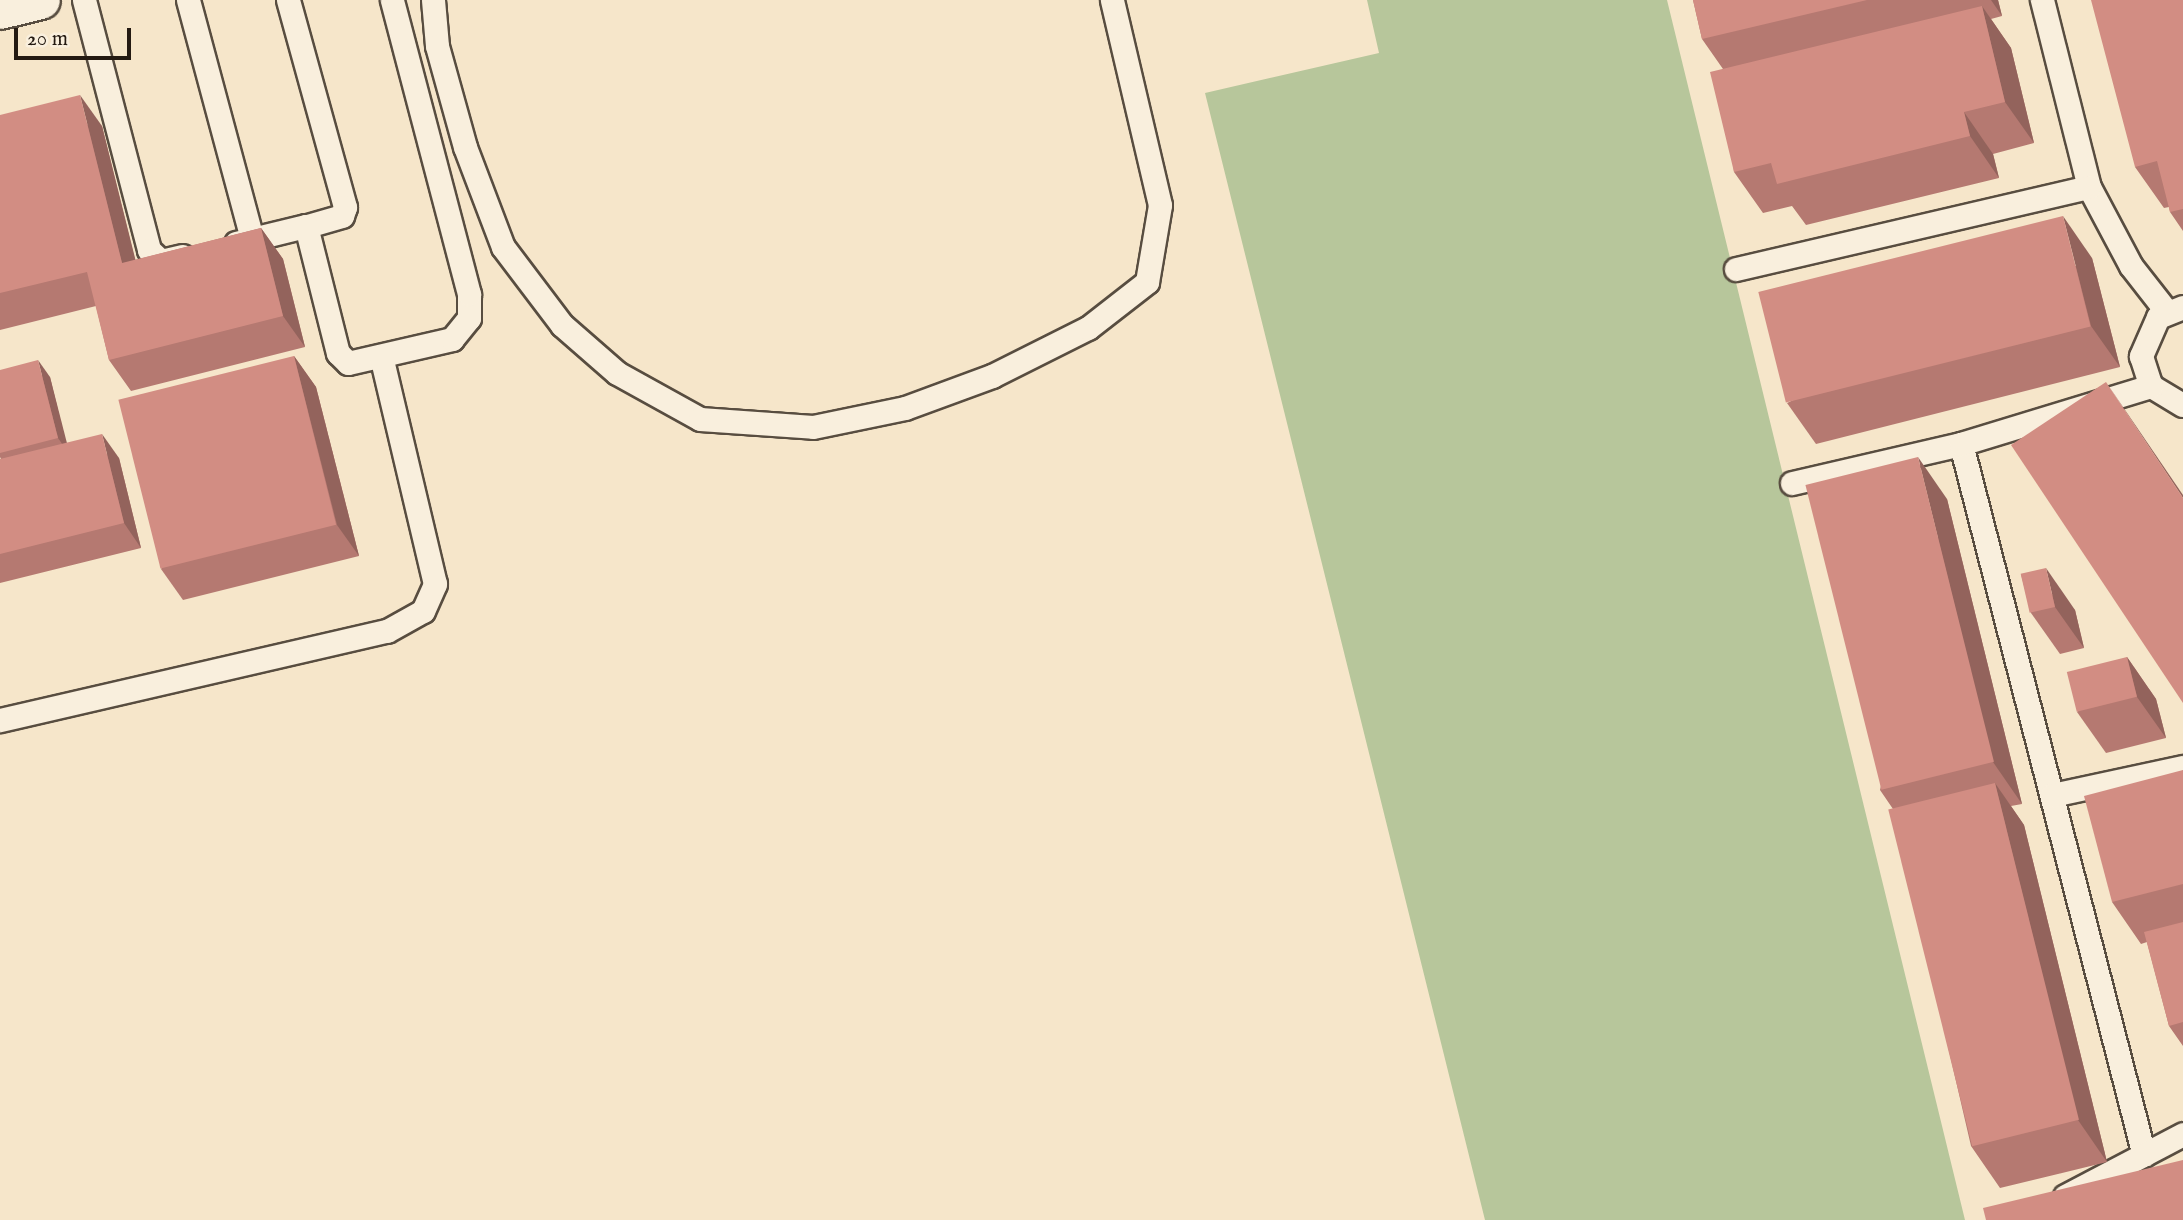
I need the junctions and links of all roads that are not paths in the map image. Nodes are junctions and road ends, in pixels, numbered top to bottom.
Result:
1 (41, 0) edge
2 (84, 0) edge
3 (188, 0) edge
4 (288, 0) edge
5 (392, 0) edge
6 (433, 0) edge
7 (1112, 0) edge
8 (2042, 0) edge
9 (0, 10) edge
10 (2089, 187) junction
11 (306, 226) junction
12 (252, 239) junction
13 (1736, 269) dead end
14 (2175, 309) edge
15 (381, 356) junction
16 (2151, 386) junction
17 (2183, 405) edge
18 (1961, 444) junction
19 (1792, 483) dead end
20 (0, 720) edge
21 (2183, 767) edge
22 (2052, 795) junction
23 (2183, 1134) edge
24 (2144, 1155) junction
25 (2039, 1210) edge

1 - 9 main road
2 - 12 lane
3 - 12 lane
4 - 11 lane
5 - 15 lane
6 - 7 lane
8 - 10 lane
10 - 13 lane
10 - 14 lane
11 - 12 lane
11 - 15 lane
14 - 16 lane
15 - 20 lane
16 - 17 lane
16 - 18 lane
18 - 19 lane
18 - 22 lane
21 - 22 lane
22 - 24 lane
23 - 24 lane
24 - 25 lane

